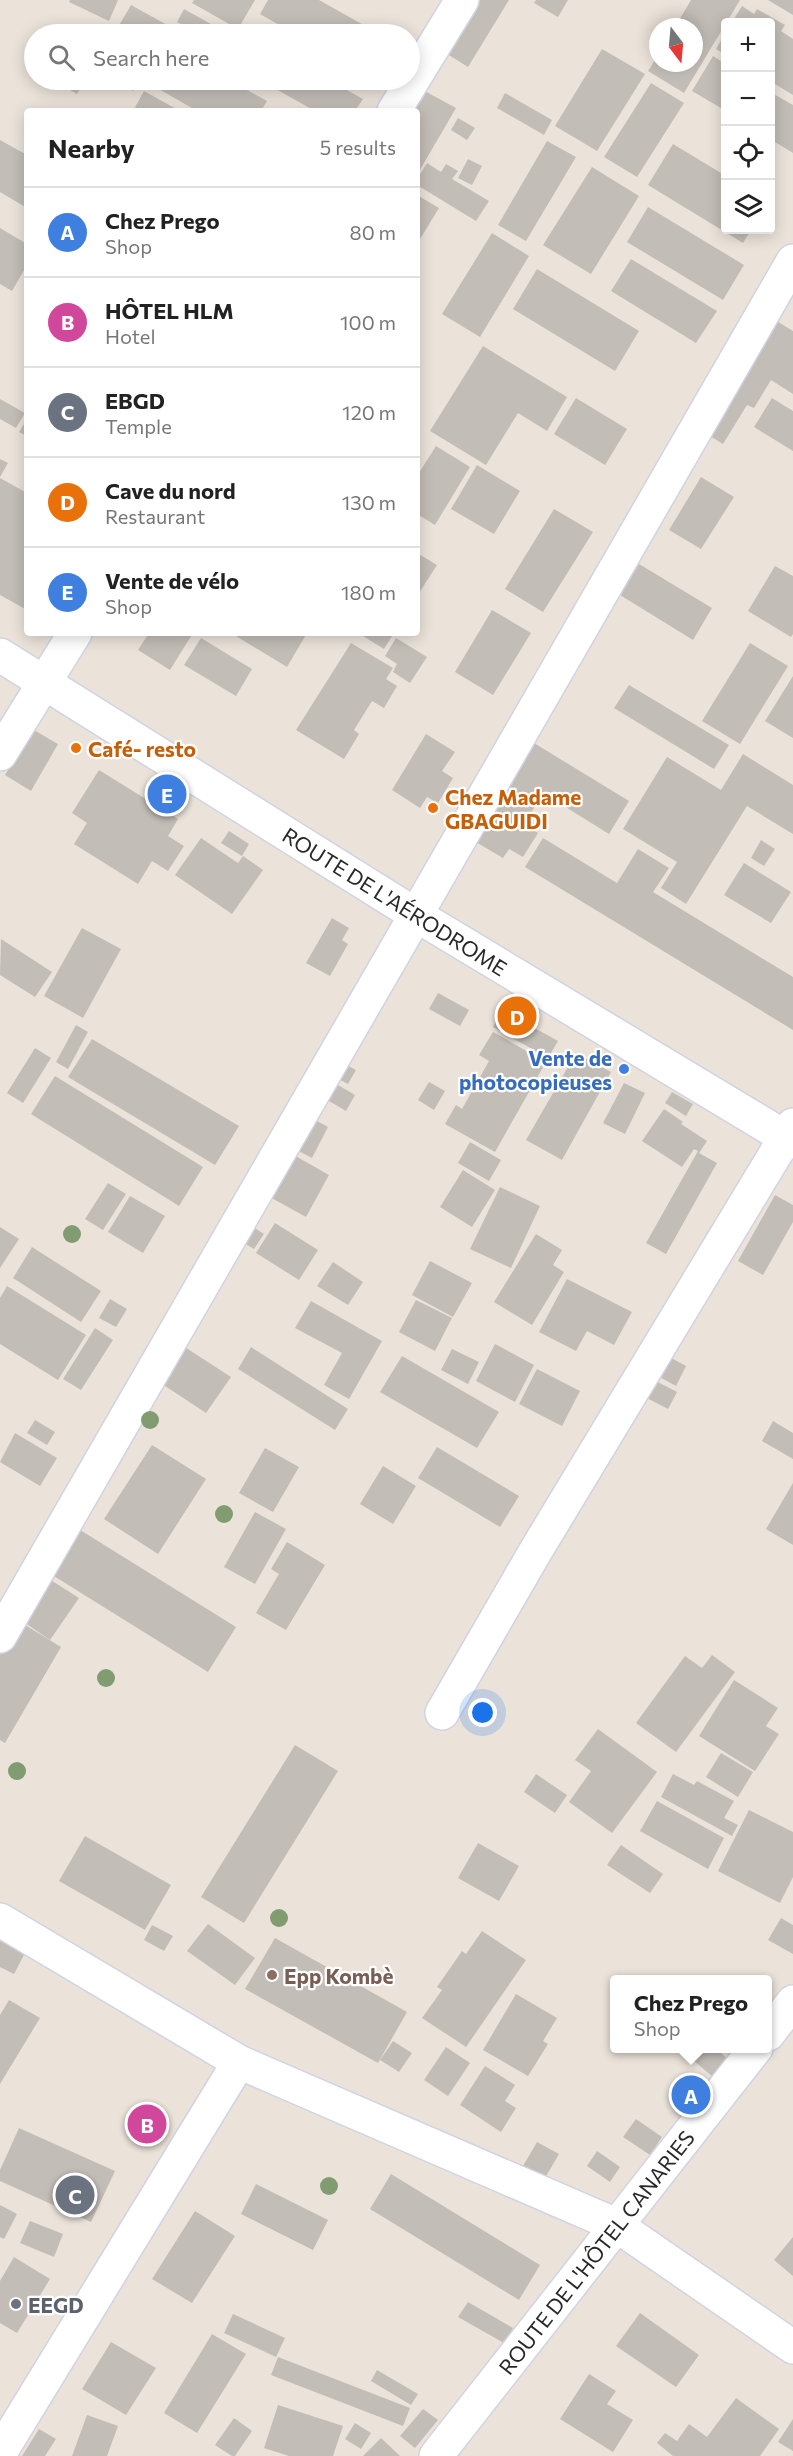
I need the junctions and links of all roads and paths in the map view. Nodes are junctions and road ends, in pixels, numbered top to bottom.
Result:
1 (462, 0) edge
2 (420, 69) edge
3 (407, 90) edge
4 (396, 108) edge
5 (793, 261) edge
6 (73, 636) edge
7 (0, 654) edge
8 (44, 683) junction
9 (0, 754) edge
10 (416, 915) junction
11 (791, 1135) edge
12 (0, 1636) edge
13 (442, 1713) dead end
14 (0, 1920) edge
15 (793, 2002) edge
16 (772, 2029) edge
17 (753, 2053) edge
18 (239, 2062) junction
19 (616, 2225) junction
20 (793, 2347) edge
21 (0, 2453) edge
22 (436, 2456) edge

1 - 2 street
3 - 4 street
5 - 10 street
6 - 8 street
7 - 8 street, ROUTE DE L'AÉRODROME
8 - 9 street
8 - 10 street, ROUTE DE L'AÉRODROME
10 - 11 street, ROUTE DE L'AÉRODROME
10 - 12 street
11 - 13 street
14 - 18 street
15 - 16 street
17 - 19 street, ROUTE DE L'HÔTEL CANARIES
18 - 19 street
18 - 21 street
19 - 20 street
19 - 22 street, ROUTE DE L'HÔTEL CANARIES

